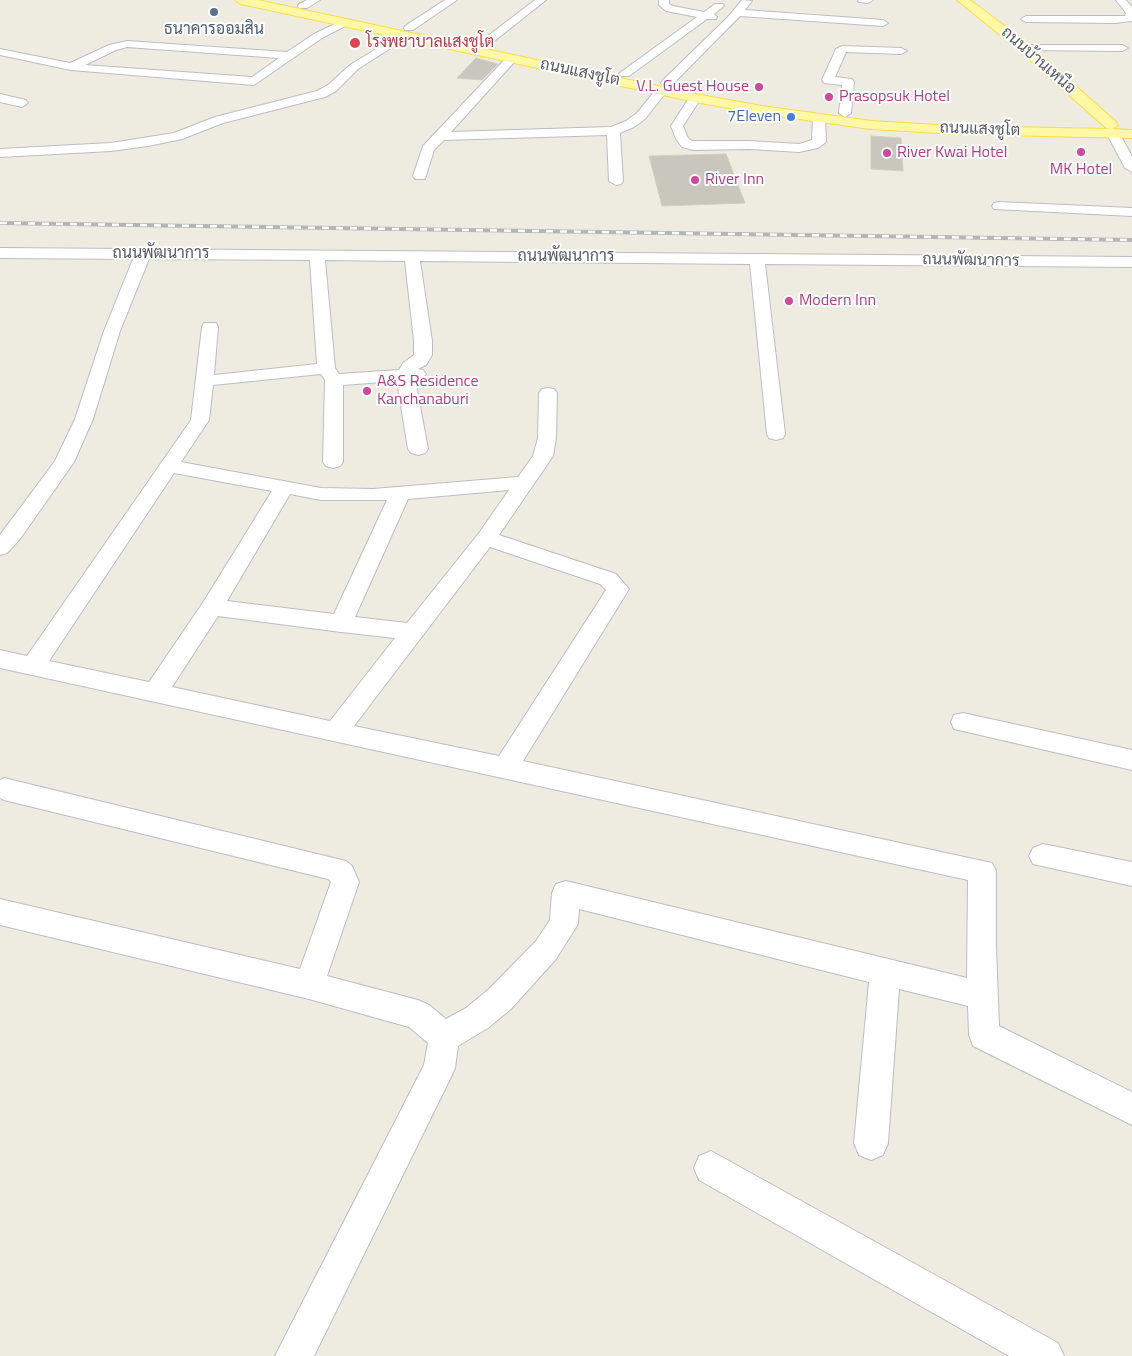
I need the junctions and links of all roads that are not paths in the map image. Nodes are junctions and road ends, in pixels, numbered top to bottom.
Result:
1 (241, 0) edge
2 (276, 0) edge
3 (452, 0) edge
4 (541, 0) edge
5 (664, 0) edge
6 (748, 0) edge
7 (863, 0) edge
8 (868, 0) edge
9 (963, 0) edge
10 (1121, 0) edge
11 (309, 3) edge
12 (719, 6) dead end
13 (703, 16) junction
14 (734, 16) junction
15 (1026, 19) dead end
16 (345, 22) junction
17 (884, 23) dead end
18 (407, 31) junction
19 (484, 44) junction
20 (1025, 48) junction
21 (1122, 48) dead end
22 (901, 51) dead end
23 (0, 52) edge
24 (291, 56) junction
25 (512, 58) junction
26 (72, 67) junction
27 (625, 74) junction
28 (664, 87) junction
29 (0, 98) edge
30 (695, 98) junction
31 (22, 102) dead end
32 (846, 113) junction
33 (821, 114) junction
34 (1132, 125) edge
35 (1112, 129) junction
36 (612, 131) junction
37 (1132, 134) edge
38 (441, 136) junction
39 (0, 153) edge
40 (1132, 168) edge
41 (420, 176) dead end
42 (616, 181) dead end
43 (999, 206) dead end
44 (1132, 212) edge
45 (0, 253) edge
46 (143, 254) junction
47 (316, 255) junction
48 (412, 256) junction
49 (758, 258) junction
50 (1132, 262) edge
51 (210, 327) dead end
52 (330, 374) junction
53 (411, 374) junction
54 (204, 381) junction
55 (548, 393) dead end
56 (776, 434) dead end
57 (418, 449) dead end
58 (333, 462) dead end
59 (169, 466) junction
60 (524, 483) junction
61 (284, 487) junction
62 (400, 493) junction
63 (486, 538) junction
64 (0, 548) edge
65 (212, 607) junction
66 (341, 624) junction
67 (410, 632) junction
68 (0, 659) edge
69 (33, 666) junction
70 (155, 693) junction
71 (963, 722) dead end
72 (335, 732) junction
73 (1132, 760) edge
74 (505, 768) junction
75 (1, 791) edge
76 (1042, 856) dead end
77 (1132, 874) edge
78 (0, 912) edge
79 (885, 972) junction
80 (309, 984) junction
81 (983, 996) junction
82 (444, 1037) junction
83 (1132, 1109) edge
84 (871, 1143) dead end
85 (711, 1168) dead end
86 (294, 1356) edge
87 (1045, 1356) edge

1 - 16 main road, ถนนแสงชูโต
2 - 11 main road, ถนนแสงชูโต
3 - 18 street
4 - 19 street
5 - 13 street
6 - 14 street
7 - 8 street
9 - 20 main road, ถนนบ้านเหนือ
10 - 15 street
11 - 18 main road, ถนนแสงชูโต
12 - 13 street
13 - 14 street
13 - 27 street
14 - 17 street
14 - 28 street
16 - 18 main road, ถนนแสงชูโต
16 - 24 street
18 - 19 main road, ถนนแสงชูโต
18 - 25 main road, ถนนแสงชูโต
18 - 39 street
19 - 27 main road, ถนนแสงชูโต
20 - 21 street
20 - 35 main road, ถนนบ้านเหนือ
22 - 32 lane
23 - 26 street
24 - 26 street
24 - 26 street
25 - 28 main road, ถนนแสงชูโต
25 - 38 street
27 - 28 main road, ถนนแสงชูโต
28 - 30 main road, ถนนแสงชูโต
28 - 33 main road, ถนนแสงชูโต
28 - 36 street
29 - 31 street
30 - 33 main road, ถนนแสงชูโต
30 - 33 street
32 - 33 main road, ถนนแสงชูโต
32 - 35 main road, ถนนแสงชูโต
33 - 35 main road, ถนนแสงชูโต
34 - 35 main road, ถนนแสงชูโต
35 - 37 main road, ถนนแสงชูโต
35 - 40 street
36 - 38 street
36 - 42 street
38 - 41 street
43 - 44 street
45 - 46 street, ถนนพัฒนาการ
46 - 47 street, ถนนพัฒนาการ
46 - 64 street
47 - 48 street, ถนนพัฒนาการ
47 - 52 street
48 - 49 street, ถนนพัฒนาการ
48 - 53 street
49 - 50 street, ถนนพัฒนาการ
49 - 56 street
51 - 54 street
52 - 53 street
52 - 54 street
52 - 58 street
53 - 57 street
54 - 59 street
55 - 60 street
59 - 61 street
59 - 69 street
60 - 62 street
60 - 63 street
61 - 62 street
61 - 65 street
62 - 66 street
63 - 67 street
63 - 74 street
65 - 66 street
65 - 70 street
66 - 67 street
67 - 72 street
68 - 69 street
69 - 70 street
70 - 72 street
71 - 73 street
72 - 74 street
74 - 81 street
75 - 80 street
76 - 77 street
78 - 80 street
79 - 81 street
79 - 82 street
79 - 84 street
80 - 82 street
81 - 83 street
82 - 86 street
85 - 87 street

